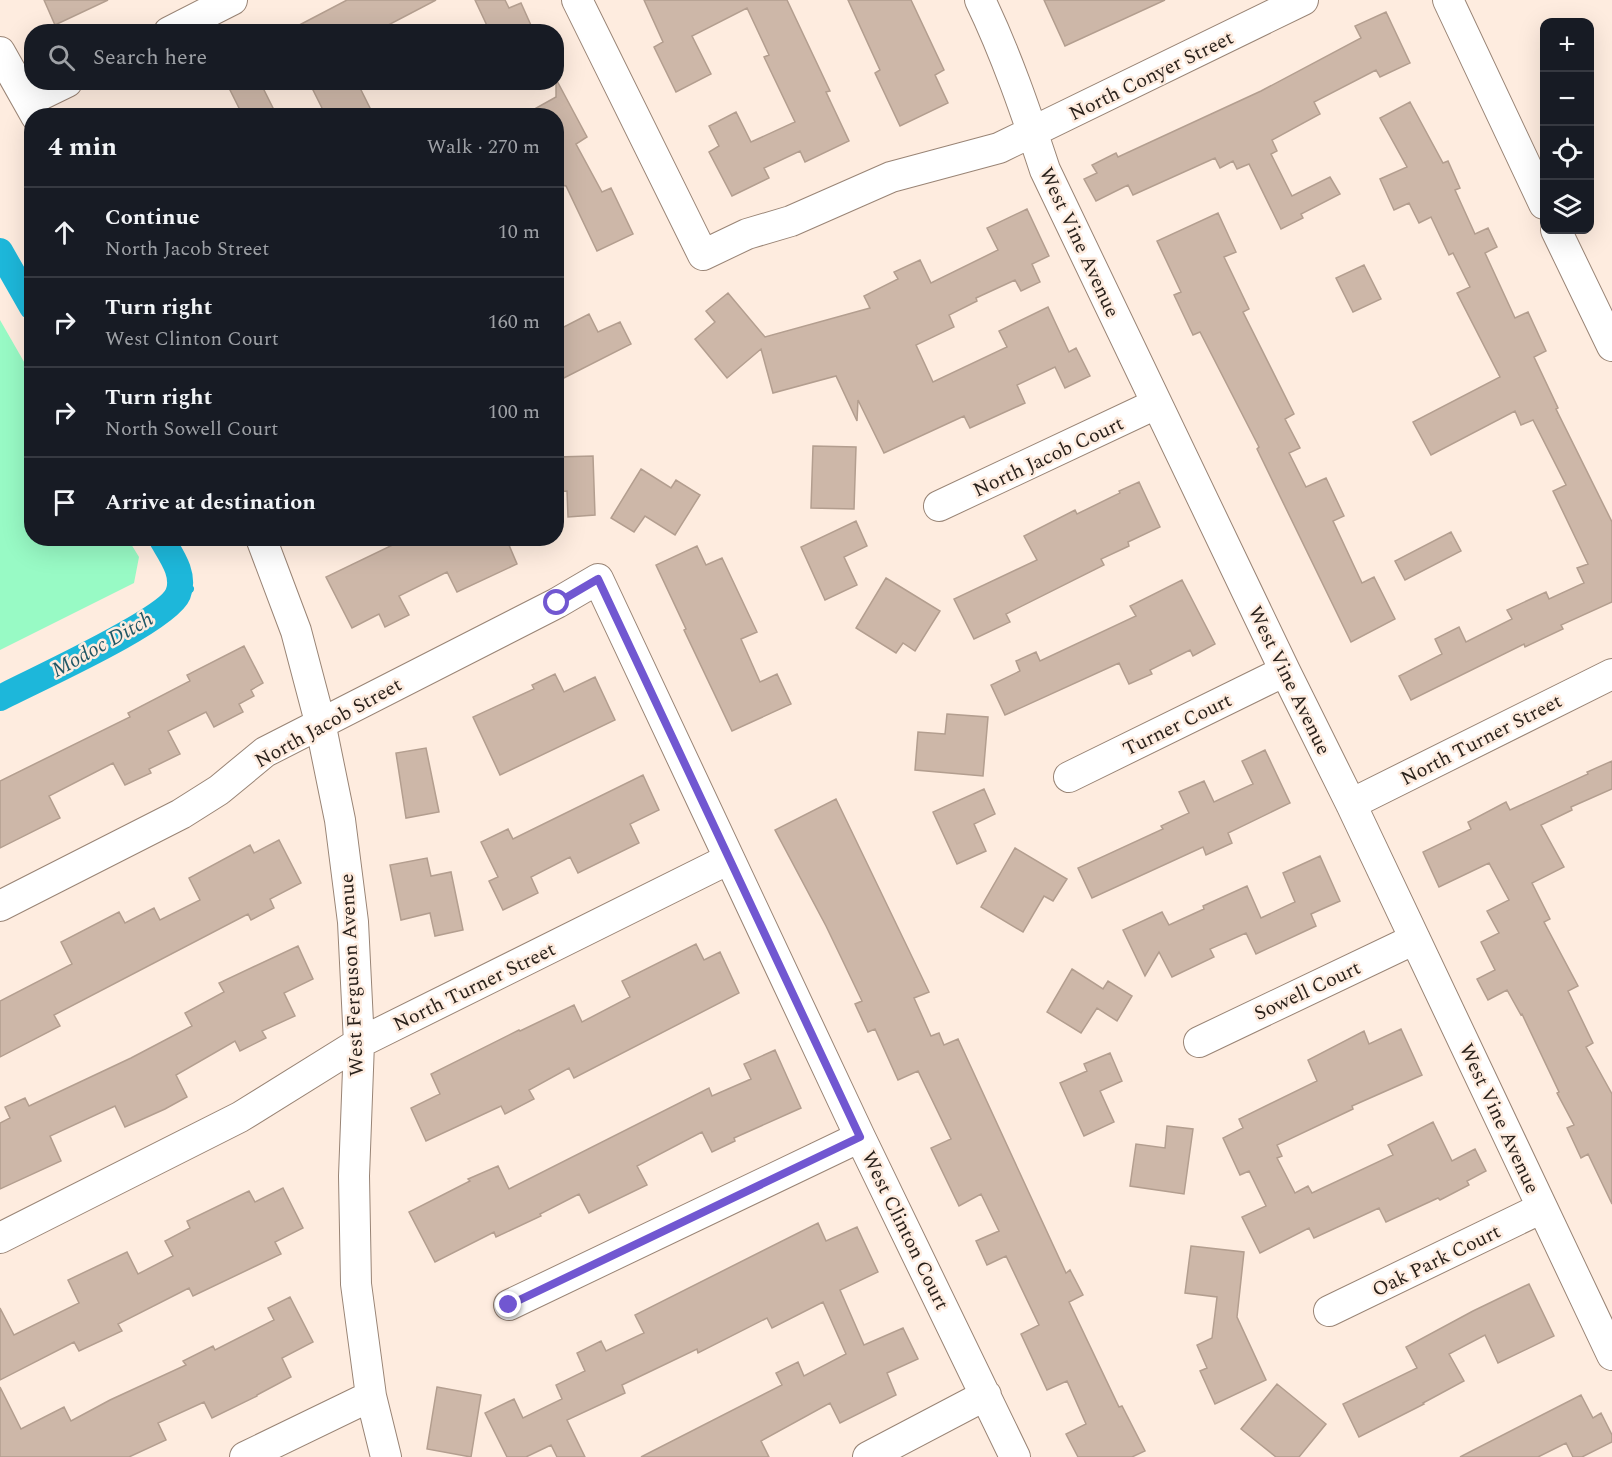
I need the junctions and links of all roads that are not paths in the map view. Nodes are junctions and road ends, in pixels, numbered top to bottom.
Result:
1 (232, 0) edge
2 (577, 0) edge
3 (980, 0) edge
4 (1448, 0) edge
5 (1291, 2) edge
6 (185, 24) edge
7 (0, 52) edge
8 (57, 90) edge
9 (31, 108) edge
10 (33, 108) edge
11 (1033, 133) junction
12 (1540, 193) edge
13 (1558, 234) edge
14 (1612, 346) edge
15 (1156, 404) junction
16 (939, 506) dead end
17 (264, 546) edge
18 (598, 579) joint
19 (1285, 671) junction
20 (1612, 674) edge
21 (320, 723) junction
22 (1069, 777) dead end
23 (1351, 804) junction
24 (729, 859) junction
25 (0, 906) edge
26 (1415, 939) junction
27 (1198, 1042) dead end
28 (359, 1043) junction
29 (860, 1137) junction
30 (1542, 1208) junction
31 (0, 1238) edge
32 (509, 1305) dead end
33 (1329, 1311) dead end
34 (1612, 1355) edge
35 (987, 1395) junction
36 (371, 1396) junction
37 (245, 1457) edge
38 (386, 1457) edge
39 (868, 1457) edge
40 (1015, 1457) edge

1 - 6 street
2 - 11 street, North Conyer Street
3 - 11 street, West Vine Avenue
4 - 12 street
5 - 11 street, North Conyer Street
7 - 9 street
8 - 10 street
11 - 15 street, West Vine Avenue
13 - 14 street
15 - 16 street, North Jacob Court
15 - 19 street, West Vine Avenue
17 - 21 street, West Ferguson Avenue
18 - 21 street, North Jacob Street
18 - 24 street, West Clinton Court
19 - 22 street, Turner Court
19 - 23 street, West Vine Avenue
20 - 23 street, North Turner Street
21 - 25 street, North Jacob Street
21 - 28 street, West Ferguson Avenue
23 - 26 street, West Vine Avenue
24 - 28 street, North Turner Street
24 - 29 street, West Clinton Court
26 - 27 street, Sowell Court
26 - 30 street, West Vine Avenue
28 - 31 street, North Turner Street
28 - 36 street, West Ferguson Avenue
29 - 32 street
29 - 35 street, West Clinton Court
30 - 33 street, Oak Park Court
30 - 34 street, West Vine Avenue
35 - 39 street
35 - 40 street, West Clinton Court
36 - 37 street
36 - 38 street, West Ferguson Avenue

